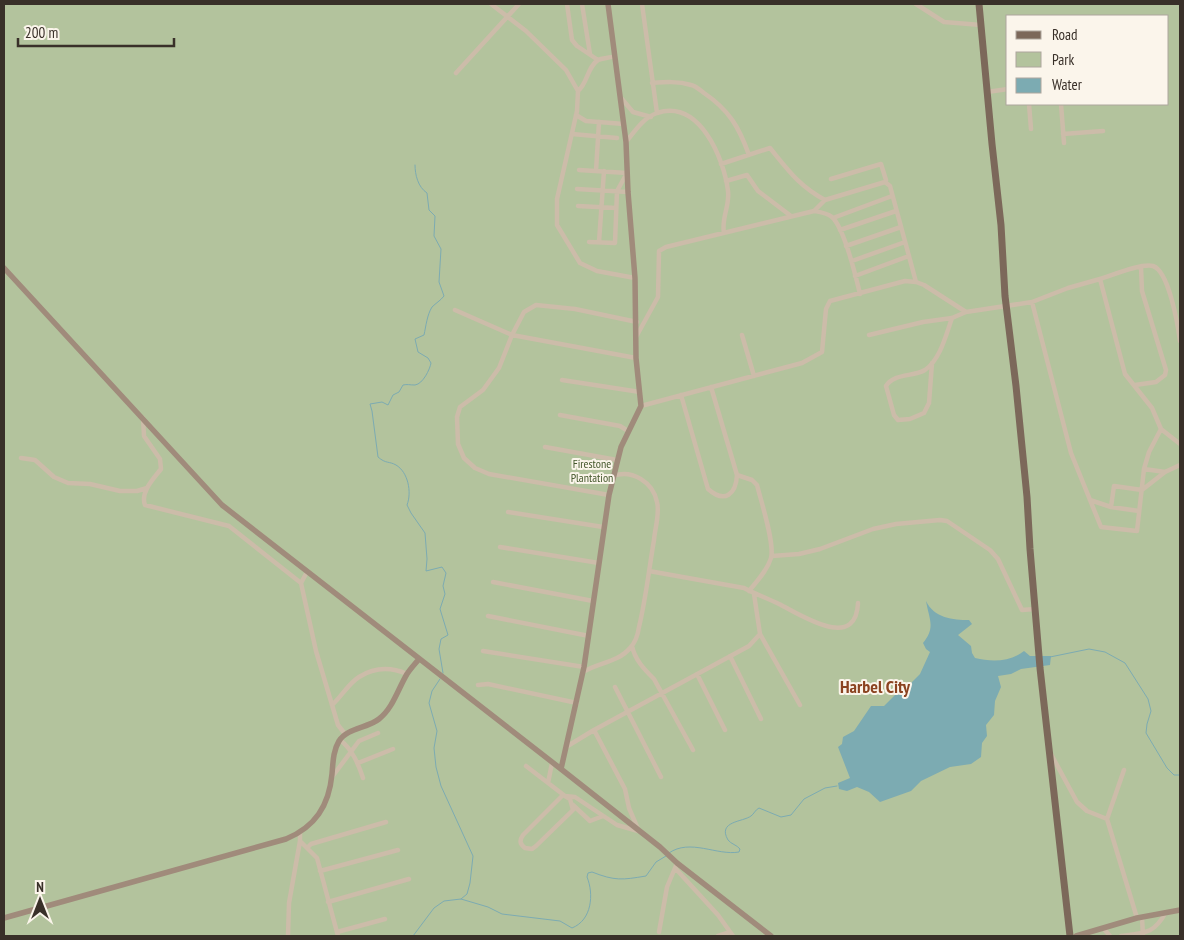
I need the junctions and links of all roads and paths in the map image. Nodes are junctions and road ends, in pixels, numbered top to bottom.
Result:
1 (492, 4) edge
2 (519, 4) edge
3 (567, 4) edge
4 (582, 4) edge
5 (608, 4) edge
6 (642, 4) edge
7 (916, 4) edge
8 (979, 4) edge
9 (508, 17) junction
10 (981, 25) junction
11 (590, 54) junction
12 (615, 56) junction
13 (598, 60) junction
14 (456, 73) dead end
15 (652, 83) junction
16 (1006, 89) edge
17 (578, 91) junction
18 (987, 92) junction
19 (622, 99) junction
20 (1029, 105) edge
21 (1061, 105) edge
22 (657, 113) junction
23 (576, 115) junction
24 (652, 117) junction
25 (599, 122) junction
26 (624, 124) junction
27 (1031, 129) dead end
28 (1103, 131) dead end
29 (572, 134) junction
30 (1064, 134) junction
31 (598, 138) junction
32 (617, 138) dead end
33 (626, 142) junction
34 (1064, 143) dead end
35 (749, 155) junction
36 (721, 164) junction
37 (579, 170) dead end
38 (596, 171) junction
39 (604, 171) junction
40 (627, 173) junction
41 (831, 178) dead end
42 (726, 181) junction
43 (885, 182) junction
44 (577, 189) dead end
45 (602, 190) junction
46 (617, 191) junction
47 (628, 192) junction
48 (892, 196) junction
49 (825, 200) junction
50 (578, 206) dead end
51 (601, 207) junction
52 (616, 208) junction
53 (814, 210) junction
54 (896, 211) junction
55 (791, 216) junction
56 (833, 218) junction
57 (900, 227) junction
58 (840, 230) junction
59 (724, 233) junction
60 (589, 242) dead end
61 (598, 242) junction
62 (905, 242) junction
63 (846, 246) junction
64 (909, 256) junction
65 (852, 262) junction
66 (1141, 267) junction
67 (4, 268) edge
68 (855, 276) junction
69 (635, 278) junction
70 (1100, 279) junction
71 (916, 282) junction
72 (860, 294) junction
73 (1032, 302) junction
74 (1006, 306) junction
75 (455, 310) dead end
76 (966, 312) junction
77 (952, 318) junction
78 (637, 322) junction
79 (512, 335) junction
80 (742, 335) dead end
81 (869, 335) dead end
82 (636, 337) junction
83 (1180, 342) edge
84 (636, 358) junction
85 (932, 363) junction
86 (754, 376) junction
87 (562, 380) dead end
88 (1135, 385) junction
89 (711, 387) junction
90 (640, 392) junction
91 (681, 395) junction
92 (641, 406) junction
93 (560, 415) dead end
94 (143, 418) junction
95 (1161, 429) junction
96 (628, 431) junction
97 (1180, 444) edge
98 (545, 447) dead end
99 (21, 458) dead end
100 (617, 460) junction
101 (1180, 465) edge
102 (1144, 469) junction
103 (1165, 472) junction
104 (737, 475) junction
105 (614, 476) junction
106 (147, 488) junction
107 (1142, 490) junction
108 (608, 495) junction
109 (1090, 500) junction
110 (1111, 507) junction
111 (1139, 511) junction
112 (508, 512) dead end
113 (603, 527) junction
114 (500, 547) dead end
115 (772, 556) junction
116 (599, 563) junction
117 (649, 571) junction
118 (307, 572) junction
119 (493, 582) dead end
120 (301, 583) junction
121 (752, 592) junction
122 (593, 601) junction
123 (858, 603) dead end
124 (1034, 609) junction
125 (488, 616) dead end
126 (760, 634) junction
127 (589, 636) junction
128 (632, 646) junction
129 (483, 650) dead end
130 (730, 656) junction
131 (419, 659) junction
132 (583, 670) junction
133 (408, 674) junction
134 (697, 674) junction
135 (478, 685) dead end
136 (615, 687) dead end
137 (662, 693) junction
138 (577, 703) junction
139 (332, 705) junction
140 (800, 705) dead end
141 (627, 712) junction
142 (761, 718) dead end
143 (594, 730) junction
144 (725, 730) dead end
145 (378, 733) dead end
146 (345, 734) junction
147 (340, 740) junction
148 (566, 747) junction
149 (1049, 749) junction
150 (350, 750) junction
151 (393, 750) dead end
152 (692, 750) dead end
153 (358, 763) junction
154 (552, 763) junction
155 (526, 766) dead end
156 (561, 769) junction
157 (1124, 770) dead end
158 (332, 777) junction
159 (661, 777) dead end
160 (363, 778) dead end
161 (548, 783) junction
162 (564, 796) junction
163 (573, 805) junction
164 (603, 816) junction
165 (1107, 819) junction
166 (386, 822) dead end
167 (639, 831) junction
168 (300, 833) junction
169 (300, 841) junction
170 (307, 848) junction
171 (398, 850) dead end
172 (676, 864) junction
173 (320, 871) junction
174 (409, 879) dead end
175 (328, 902) junction
176 (1180, 910) edge
177 (1166, 912) junction
178 (4, 918) edge
179 (1139, 918) junction
180 (384, 919) dead end
181 (1104, 929) junction
182 (659, 932) dead end
183 (337, 934) edge
184 (731, 934) edge
185 (1143, 935) edge
186 (288, 936) edge
187 (718, 936) edge
188 (771, 936) edge
189 (1070, 936) edge
190 (1076, 936) edge
191 (1110, 936) edge
192 (1121, 936) edge

1 - 9 street
2 - 9 street
3 - 11 street
4 - 11 street
5 - 12 street
6 - 15 street
7 - 10 street
8 - 10 main road
9 - 14 street
9 - 17 street
10 - 18 main road
11 - 13 street
12 - 13 street
12 - 19 street
13 - 17 street
15 - 22 street
15 - 35 street
16 - 18 street
17 - 23 street
18 - 74 main road
19 - 24 street
19 - 26 street
20 - 27 street
21 - 30 street
22 - 24 street
22 - 36 street
23 - 25 street
23 - 29 street
24 - 33 street
25 - 26 street
25 - 31 street
26 - 33 street
28 - 30 street
29 - 31 street
29 - 69 street
30 - 34 street
31 - 32 street
31 - 38 street
33 - 40 street
35 - 36 street
35 - 49 street
36 - 42 street
37 - 38 street
38 - 39 street
39 - 40 street
39 - 45 street
40 - 46 street
40 - 47 street
41 - 43 street
42 - 55 street
42 - 59 street
43 - 48 street
43 - 49 street
44 - 45 street
45 - 46 street
45 - 51 street
46 - 47 street
46 - 52 street
47 - 69 street
48 - 54 street
48 - 56 street
49 - 53 street
50 - 51 street
51 - 52 street
51 - 61 street
52 - 61 street
53 - 55 street
53 - 56 street
54 - 57 street
54 - 58 street
55 - 59 street
56 - 58 street
57 - 62 street
57 - 63 street
58 - 63 street
59 - 82 street
60 - 61 street
62 - 64 street
62 - 65 street
63 - 65 street
64 - 68 street
64 - 71 street
65 - 68 street
66 - 70 street
66 - 83 street
66 - 88 street
67 - 94 street
68 - 72 street
69 - 78 street
70 - 73 street
70 - 88 street
71 - 72 street
71 - 76 street
72 - 86 street
73 - 74 street
73 - 109 street
74 - 76 street
74 - 124 main road
75 - 79 street
76 - 77 street
77 - 81 street
77 - 85 street
78 - 79 street
78 - 82 street
79 - 84 street
79 - 108 street
80 - 86 street
82 - 84 street
84 - 90 street
85 - 85 street
86 - 89 street
87 - 90 street
88 - 95 street
89 - 91 street
89 - 104 street
90 - 92 street
91 - 92 street
91 - 104 street
92 - 96 street
93 - 96 street
94 - 106 street
94 - 118 street
95 - 97 street
95 - 102 street
96 - 100 street
98 - 100 street
99 - 106 street
100 - 105 street
101 - 103 street
102 - 103 street
102 - 107 street
103 - 107 street
104 - 115 street
105 - 108 street
105 - 117 street
106 - 120 street
107 - 110 street
107 - 111 street
108 - 113 street
109 - 110 street
109 - 111 street
110 - 111 street
112 - 113 street
113 - 116 street
114 - 116 street
115 - 121 street
115 - 124 street
116 - 122 street
117 - 121 street
117 - 128 street
118 - 120 street
118 - 131 street
119 - 122 street
120 - 139 street
121 - 123 street
121 - 126 street
122 - 127 street
124 - 149 main road
125 - 127 street
126 - 130 street
126 - 140 street
127 - 132 street
128 - 132 street
128 - 137 street
129 - 132 street
130 - 134 street
130 - 142 street
131 - 133 street
131 - 154 street
132 - 138 street
133 - 139 street
133 - 146 street
134 - 137 street
134 - 144 street
135 - 138 street
136 - 141 street
137 - 141 street
137 - 152 street
138 - 148 street
139 - 146 street
141 - 143 street
141 - 159 street
143 - 148 street
143 - 167 street
145 - 150 street
146 - 147 street
147 - 150 street
147 - 158 street
148 - 156 street
149 - 165 street
149 - 189 main road
150 - 153 street
150 - 158 street
151 - 153 street
153 - 160 street
154 - 156 street
154 - 161 street
155 - 161 street
156 - 167 street
157 - 165 street
158 - 168 street
161 - 162 street
162 - 163 street
162 - 163 street
162 - 164 street
163 - 164 street
164 - 167 street
165 - 179 street
166 - 170 street
167 - 172 street
168 - 169 street
168 - 178 street
169 - 170 street
169 - 186 street
170 - 173 street
171 - 173 street
172 - 182 street
172 - 184 street
172 - 188 street
173 - 175 street
174 - 175 street
175 - 183 street
176 - 177 street
177 - 179 street
177 - 185 street
179 - 181 street
179 - 185 street
180 - 183 street
181 - 190 street
181 - 191 street
184 - 187 street
185 - 192 street

